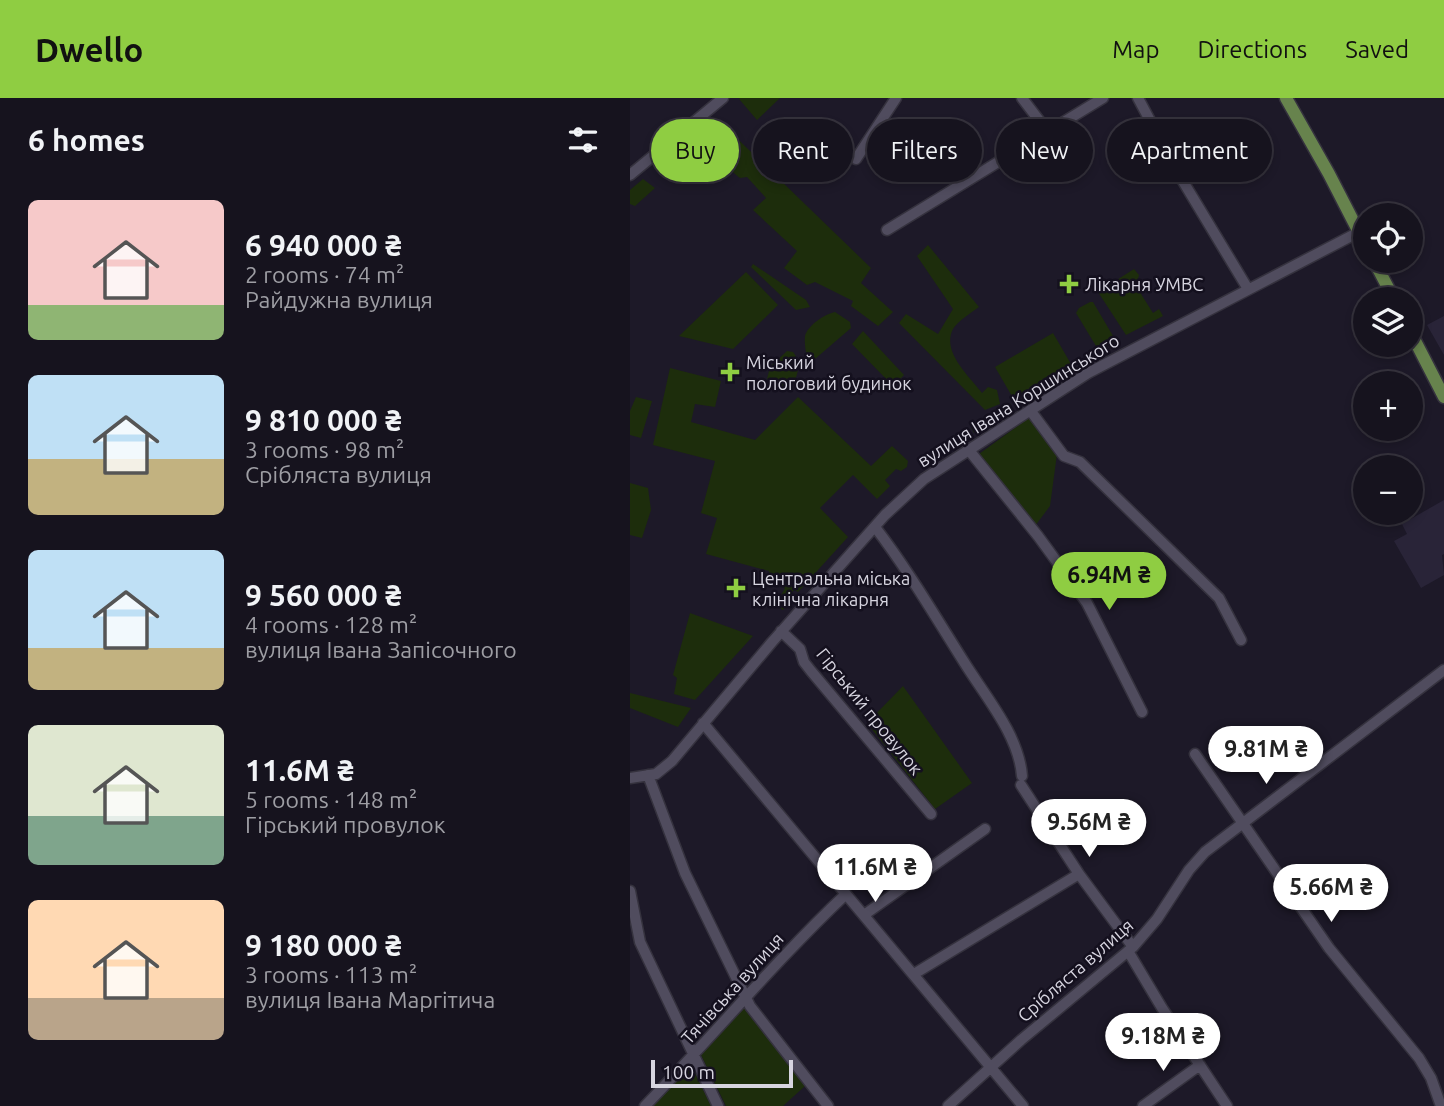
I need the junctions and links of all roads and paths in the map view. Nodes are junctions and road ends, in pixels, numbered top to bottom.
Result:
1 (723, 98) edge
2 (896, 98) edge
3 (1022, 98) edge
4 (1103, 98) edge
5 (1138, 98) edge
6 (1290, 99) edge
7 (1038, 119) edge
8 (1069, 119) edge
9 (856, 159) dead end
10 (996, 164) edge
11 (630, 175) edge
12 (1353, 221) edge
13 (887, 230) dead end
14 (1353, 242) edge
15 (1248, 289) junction
16 (1423, 356) edge
17 (1444, 397) edge
18 (1030, 410) junction
19 (968, 449) junction
20 (875, 527) junction
21 (781, 631) junction
22 (1241, 640) dead end
23 (1444, 670) edge
24 (1142, 712) dead end
25 (703, 723) junction
26 (1195, 754) dead end
27 (649, 775) junction
28 (630, 778) edge
29 (931, 814) dead end
30 (1244, 823) junction
31 (985, 829) dead end
32 (1079, 874) junction
33 (630, 891) edge
34 (846, 894) junction
35 (864, 915) junction
36 (633, 929) edge
37 (1131, 949) junction
38 (914, 974) junction
39 (746, 998) junction
40 (694, 1056) junction
41 (1200, 1065) junction
42 (991, 1068) junction
43 (645, 1106) edge
44 (718, 1106) edge
45 (828, 1106) edge
46 (948, 1106) edge
47 (1023, 1106) edge
48 (1143, 1106) edge
49 (1227, 1106) edge
50 (1441, 1106) edge

1 - 11 street
2 - 9 street
3 - 7 street
4 - 8 street
5 - 15 street
6 - 12 main road
10 - 13 street
14 - 15 street, вулиця Івана Коршинського
15 - 18 street, вулиця Івана Коршинського
16 - 17 main road
18 - 19 street, вулиця Івана Коршинського
18 - 22 street
19 - 20 street, вулиця Івана Коршинського
19 - 24 street
20 - 21 street, вулиця Івана Коршинського
20 - 32 street
21 - 25 street, вулиця Івана Коршинського
21 - 29 street, Гірський провулок
23 - 30 street, Срібляста вулиця
25 - 27 street, вулиця Івана Коршинського
25 - 34 street
26 - 30 street
27 - 28 street, вулиця Івана Коршинського
27 - 39 street
30 - 37 street, Срібляста вулиця
30 - 50 street
31 - 35 street
32 - 37 street
32 - 38 street
33 - 36 street
34 - 35 street
34 - 39 street, Тячівська вулиця
35 - 38 street
36 - 40 street
37 - 41 street
37 - 42 street, Срібляста вулиця
38 - 42 street
39 - 40 street, Тячівська вулиця
39 - 45 street
40 - 43 street, Тячівська вулиця
40 - 44 street
41 - 48 street
41 - 49 street
42 - 46 street, Срібляста вулиця
42 - 47 street

